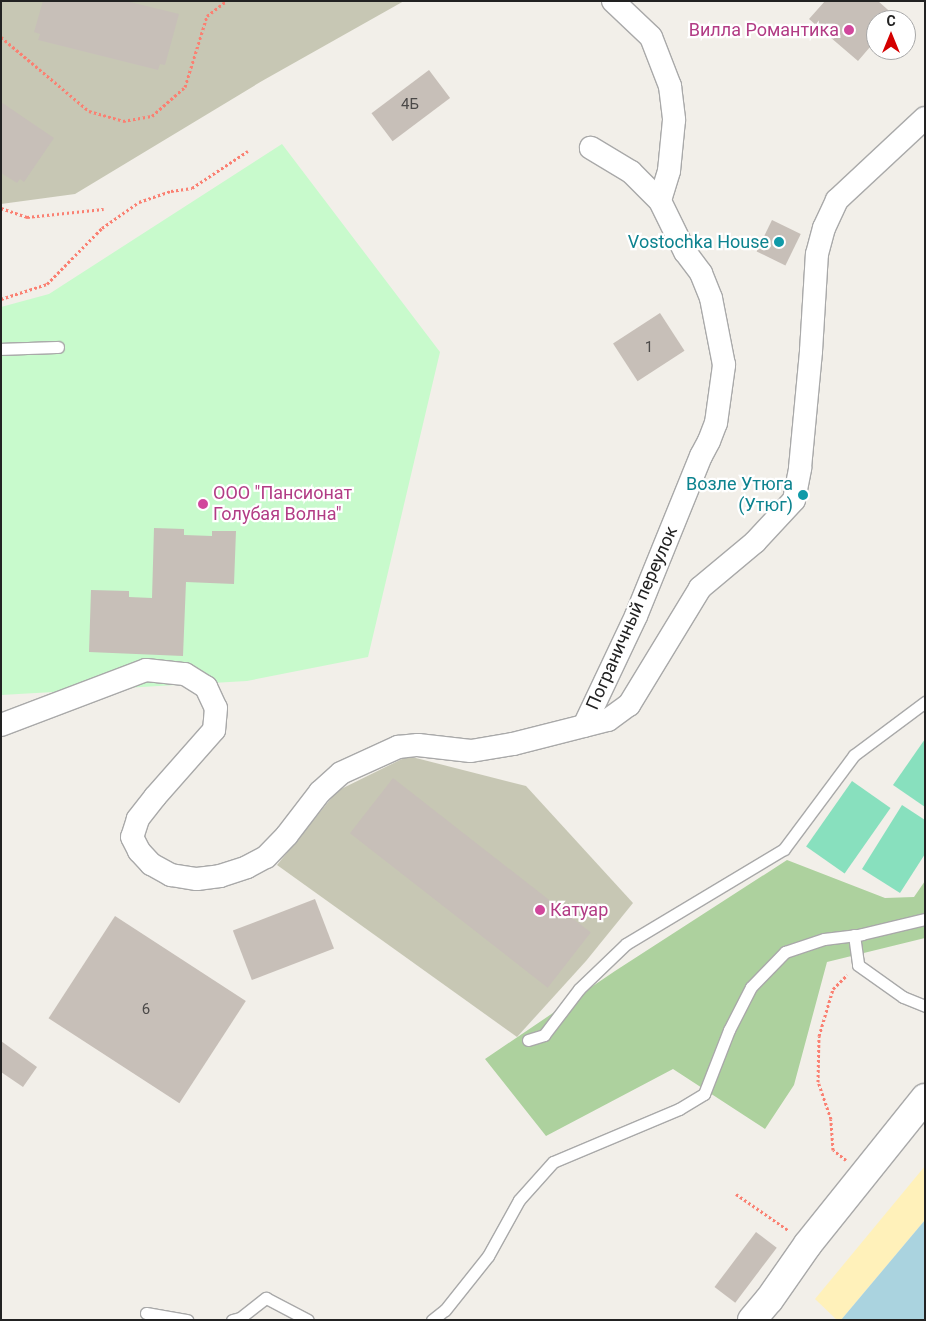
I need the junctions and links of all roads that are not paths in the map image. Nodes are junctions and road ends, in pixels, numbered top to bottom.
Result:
1 (613, 1) edge
2 (925, 118) edge
3 (591, 148) dead end
4 (660, 201) junction
5 (58, 347) dead end
6 (1, 348) edge
7 (925, 702) edge
8 (7, 720) edge
9 (584, 726) junction
10 (925, 919) edge
11 (854, 935) junction
12 (925, 1006) edge
13 (528, 1040) dead end
14 (925, 1098) edge
15 (146, 1313) dead end
16 (187, 1320) edge
17 (232, 1320) edge
18 (308, 1320) edge
19 (432, 1320) edge
20 (752, 1320) edge

1 - 4 street
2 - 9 street
3 - 4 street, Пограничный переулок
4 - 9 street, Пограничный переулок
5 - 6 lane
7 - 13 lane
8 - 9 street
10 - 11 lane
11 - 12 lane
11 - 19 lane
14 - 20 street
15 - 16 lane
17 - 18 lane

